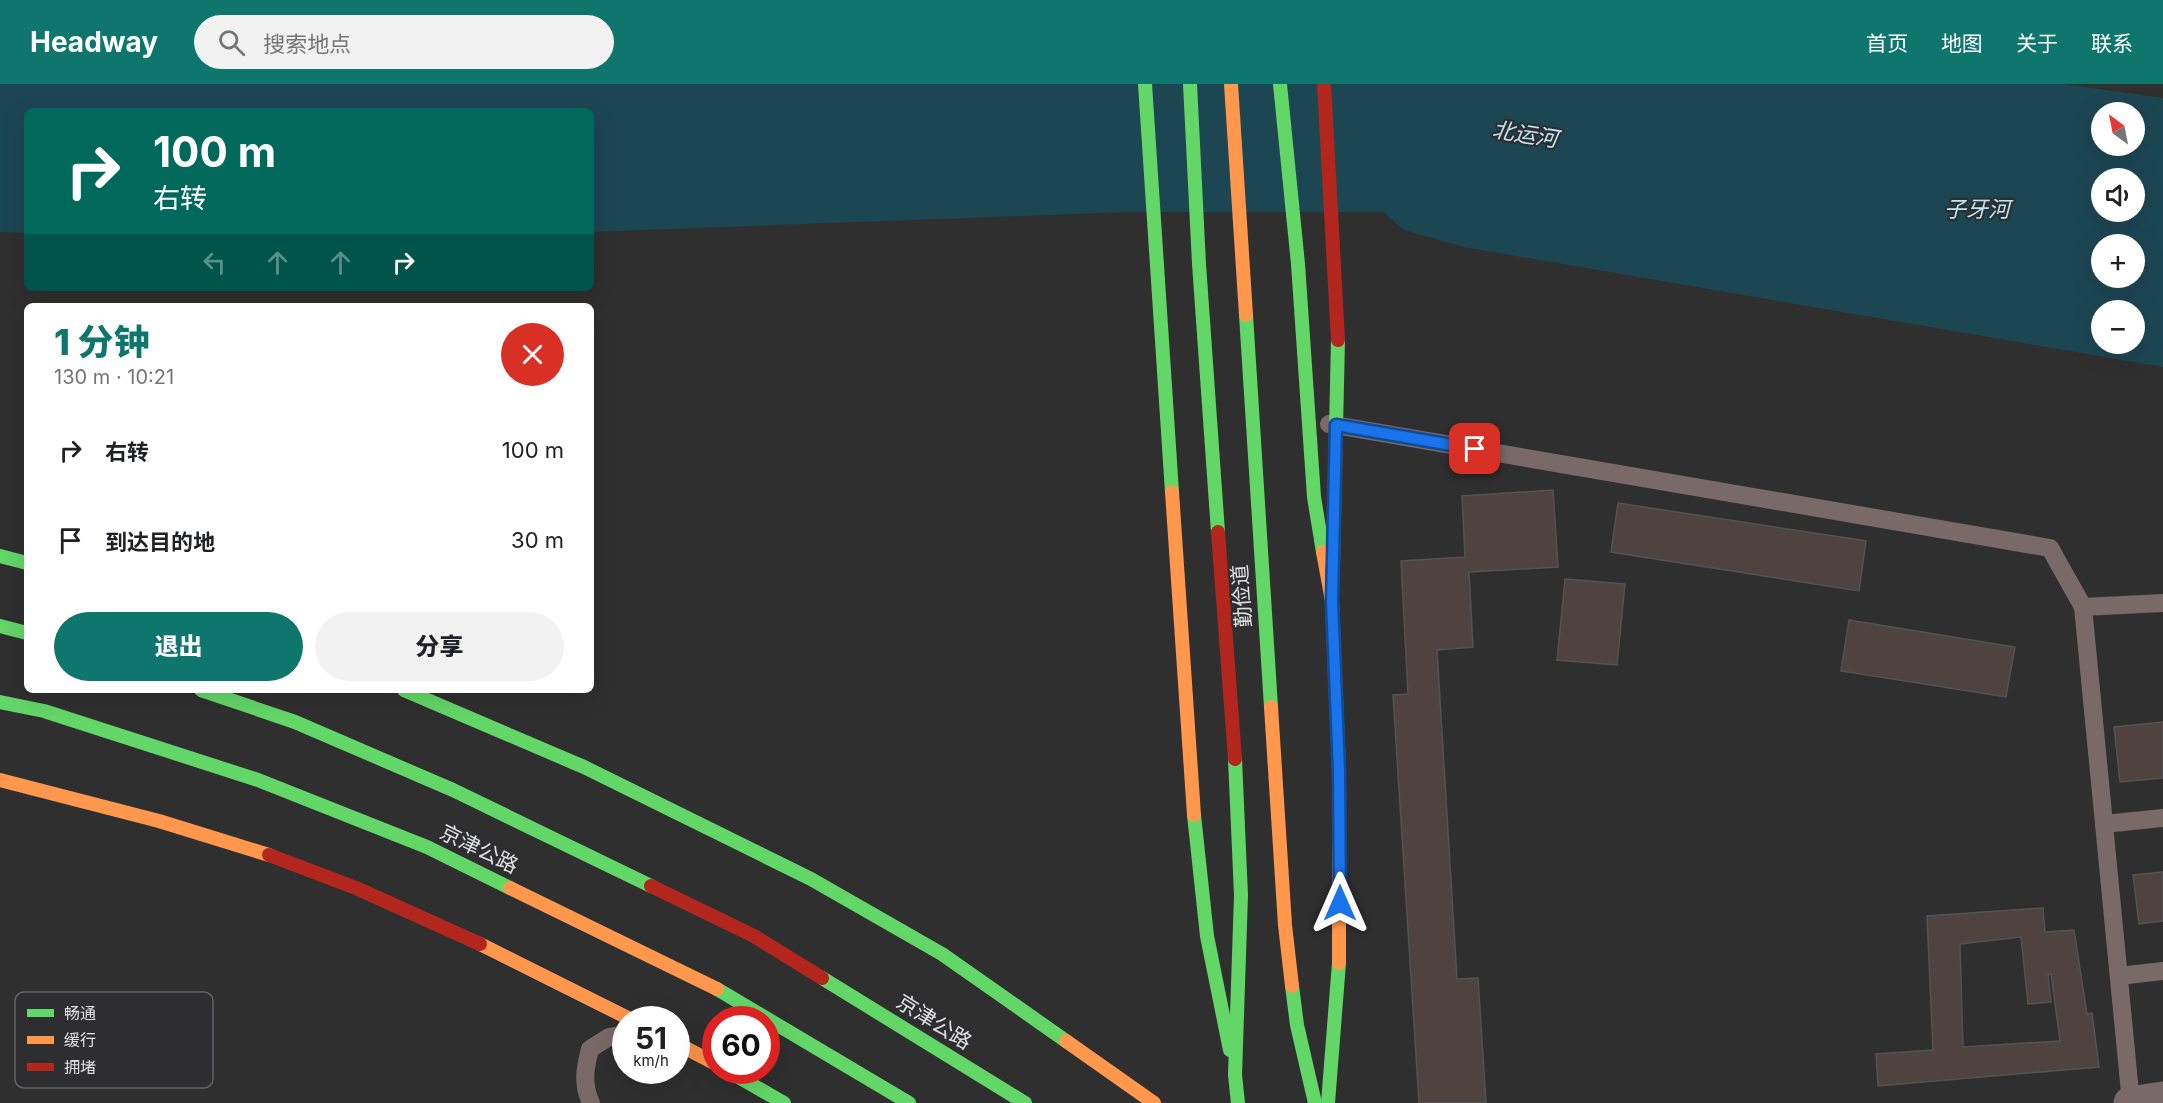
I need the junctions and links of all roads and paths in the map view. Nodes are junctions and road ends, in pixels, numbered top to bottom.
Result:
1 (1145, 84) edge
2 (1190, 84) edge
3 (1231, 84) edge
4 (1280, 84) edge
5 (1324, 84) edge
6 (1307, 419) junction
7 (1336, 425) junction
8 (0, 556) edge
9 (24, 562) edge
10 (1332, 601) junction
11 (2163, 603) edge
12 (2083, 607) junction
13 (0, 626) edge
14 (24, 632) edge
15 (210, 693) edge
16 (411, 693) edge
17 (0, 702) edge
18 (0, 780) edge
19 (2163, 818) edge
20 (2104, 824) junction
21 (2163, 971) edge
22 (2119, 976) junction
23 (612, 1010) edge
24 (612, 1036) edge
25 (1235, 1075) junction
26 (751, 1084) edge
27 (2163, 1098) edge
28 (591, 1103) edge
29 (784, 1103) edge
30 (909, 1103) edge
31 (1025, 1103) edge
32 (1154, 1103) edge
33 (1238, 1103) edge
34 (1315, 1103) edge
35 (1328, 1103) edge
36 (2131, 1103) edge

1 - 25 main road
2 - 25 main road, 勤俭道
3 - 34 main road, 勤俭道
4 - 6 main road
5 - 7 main road
6 - 7 lane
6 - 10 main road
7 - 10 main road
7 - 12 lane
8 - 9 main road
10 - 35 main road
11 - 12 lane
12 - 20 lane
13 - 14 main road
15 - 31 main road, 京津公路
16 - 32 main road
17 - 30 main road, 京津公路
18 - 23 main road
19 - 20 lane
20 - 22 lane
21 - 22 lane
22 - 36 lane
24 - 28 lane
25 - 33 main road, 勤俭道
26 - 29 main road
27 - 36 street

